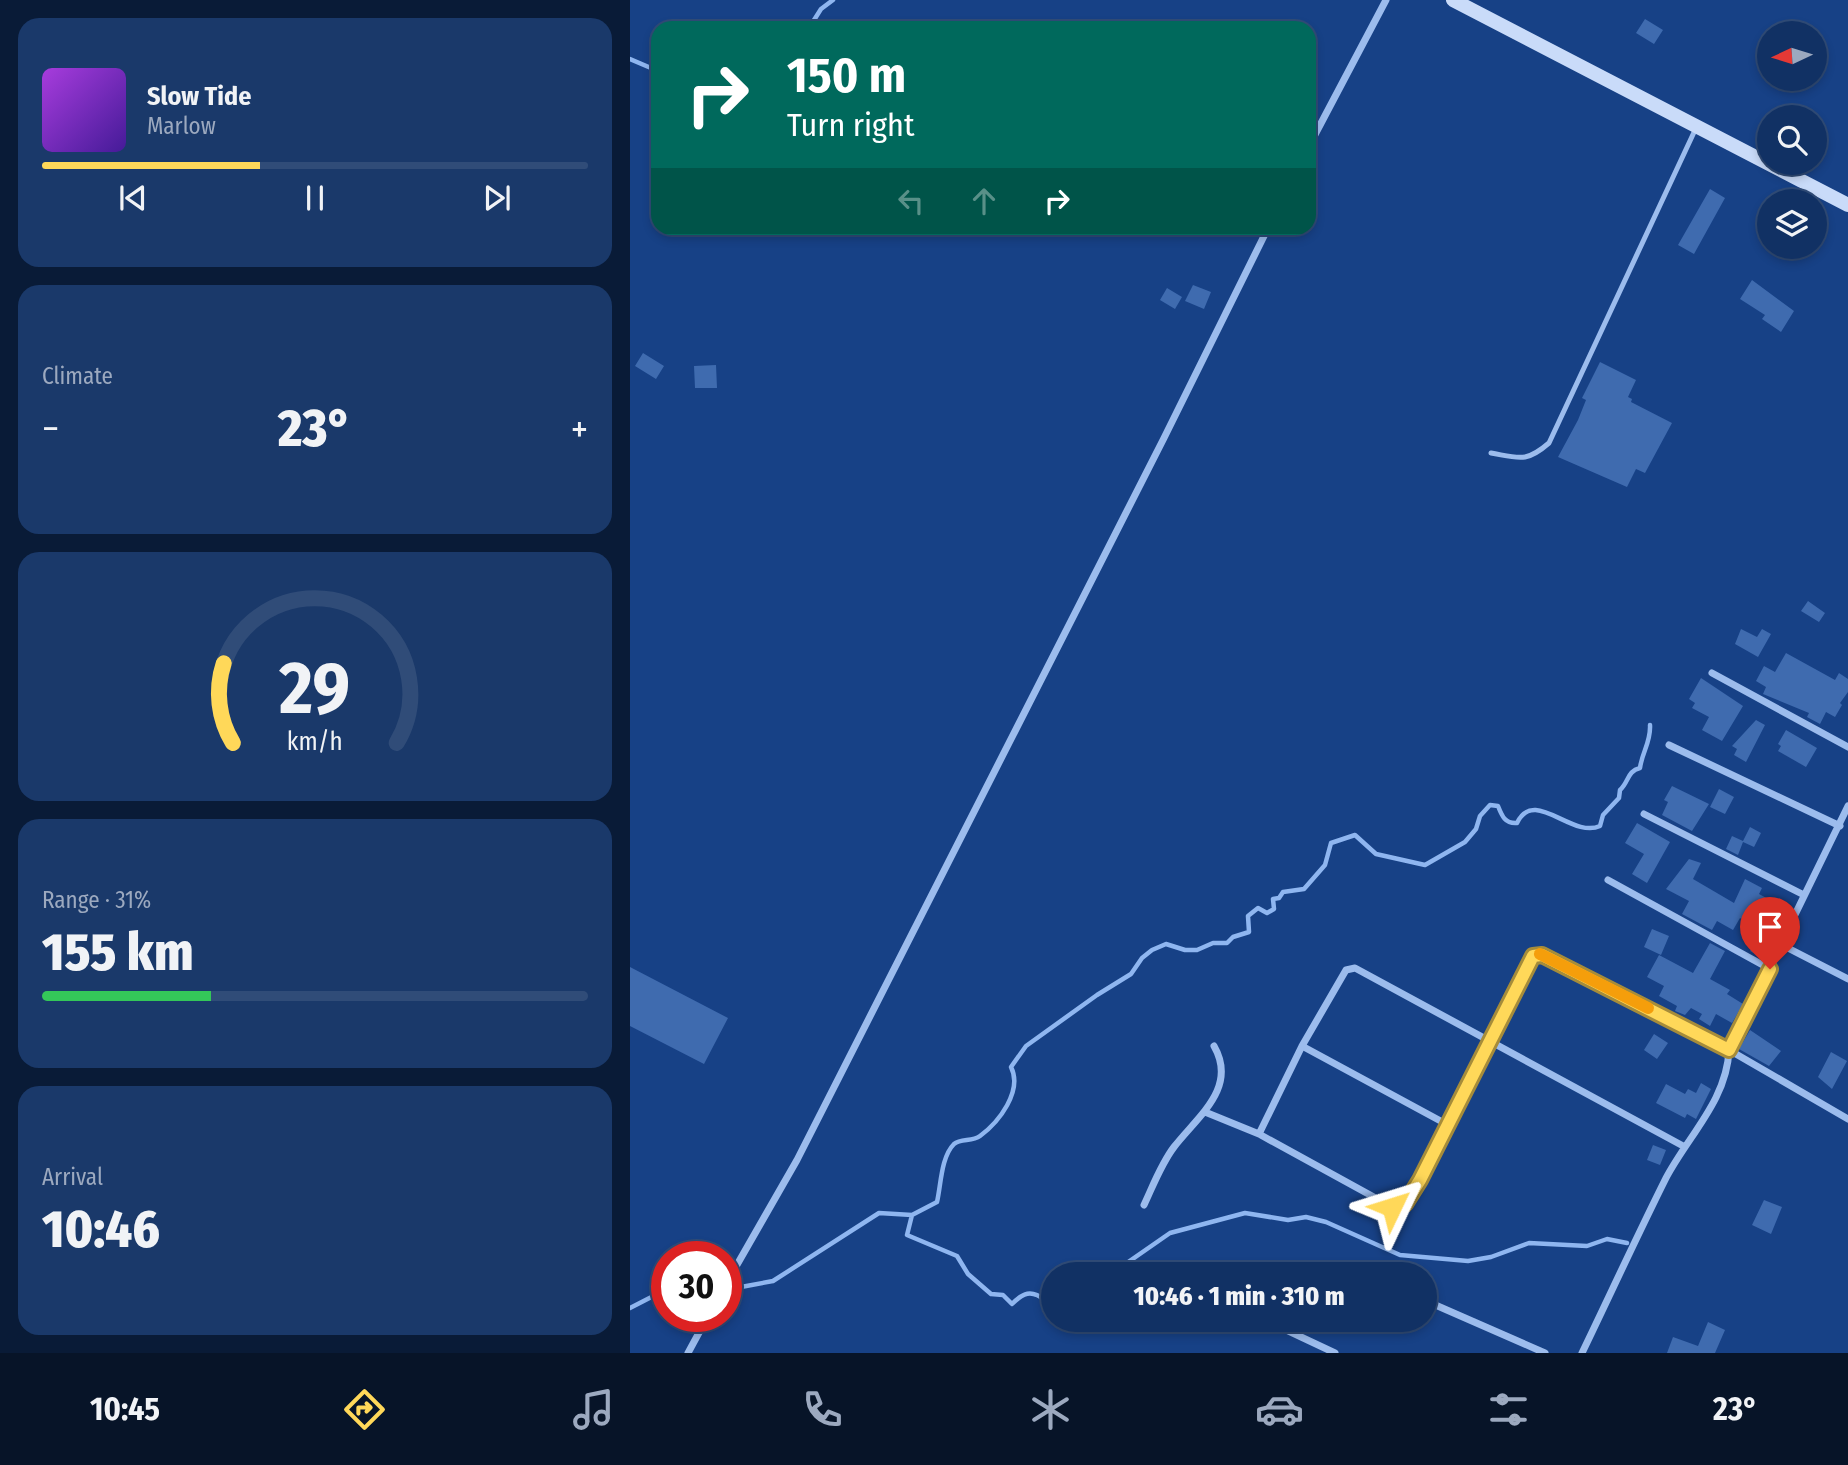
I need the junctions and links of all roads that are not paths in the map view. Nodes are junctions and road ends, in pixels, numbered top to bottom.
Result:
1 (1386, 0) edge
2 (1453, 0) edge
3 (1696, 128) junction
4 (1316, 133) edge
5 (1848, 205) edge
6 (1265, 235) edge
7 (1491, 453) dead end
8 (1712, 673) dead end
9 (1669, 745) dead end
10 (1848, 747) edge
11 (1848, 806) edge
12 (1644, 814) dead end
13 (1840, 826) junction
14 (1608, 880) dead end
15 (1804, 895) junction
16 (1782, 945) junction
17 (1770, 969) junction
18 (1848, 979) edge
19 (1490, 1043) junction
20 (1214, 1046) dead end
21 (1302, 1046) junction
22 (1729, 1050) junction
23 (1205, 1112) junction
24 (1848, 1119) edge
25 (1448, 1125) junction
26 (1259, 1134) junction
27 (1685, 1147) junction
28 (1144, 1205) dead end
29 (742, 1256) edge
30 (1437, 1306) edge
31 (699, 1332) edge
32 (1290, 1332) edge
33 (688, 1353) edge
34 (1335, 1353) edge
35 (1545, 1353) edge
36 (1582, 1353) edge

1 - 4 street
2 - 3 street
3 - 5 street
3 - 7 lane
6 - 29 street
8 - 10 street
9 - 13 street
11 - 13 street
12 - 15 street
13 - 15 street
14 - 17 street
15 - 16 street
16 - 17 street
16 - 18 street
17 - 22 street
19 - 21 street
19 - 22 street
19 - 25 street
19 - 27 street
20 - 23 street
21 - 25 street
21 - 26 street
22 - 24 street
22 - 27 street
23 - 26 street
23 - 28 street
25 - 26 street
27 - 36 street
30 - 35 street
31 - 33 street
32 - 34 street

